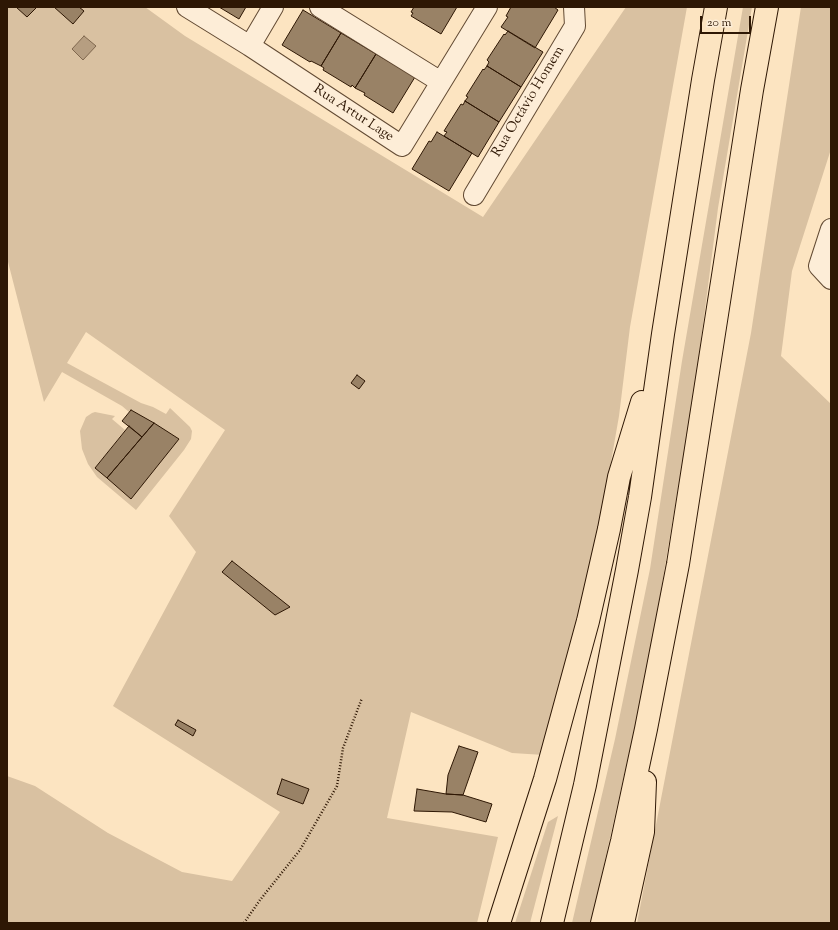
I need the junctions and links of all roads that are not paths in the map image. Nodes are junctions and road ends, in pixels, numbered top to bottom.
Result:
1 (187, 7) edge
2 (273, 7) edge
3 (320, 7) edge
4 (487, 7) edge
5 (574, 7) edge
6 (716, 7) edge
7 (767, 7) edge
8 (250, 46) junction
9 (441, 82) junction
10 (474, 195) dead end
11 (831, 229) edge
12 (831, 279) edge
13 (663, 334) junction
14 (646, 729) junction
15 (499, 923) edge
16 (552, 923) edge
17 (602, 923) edge
18 (623, 923) edge

1 - 8 street, Rua Artur Lage
2 - 8 street
3 - 9 street
4 - 9 street, Rua Artur Lage
5 - 10 street, Rua Octávio Homem
6 - 13 highway
7 - 14 highway
8 - 9 street, Rua Artur Lage
11 - 12 street
13 - 15 highway
13 - 16 highway
14 - 17 highway
14 - 18 highway

